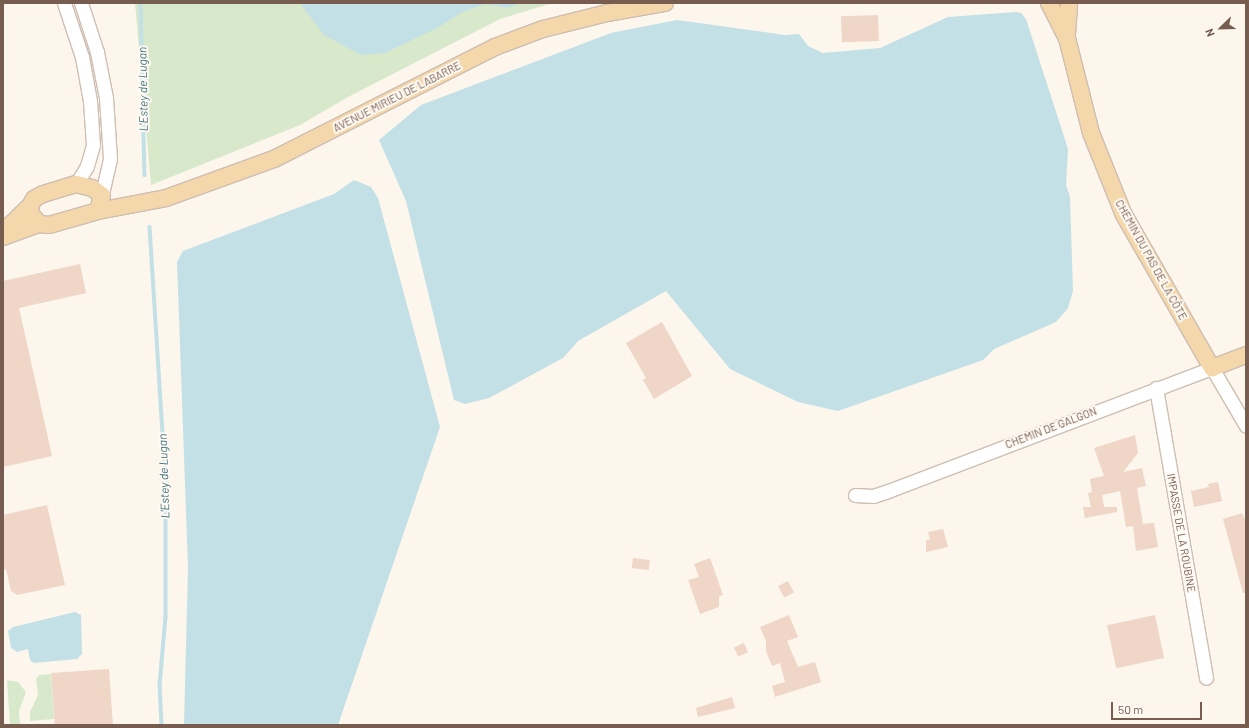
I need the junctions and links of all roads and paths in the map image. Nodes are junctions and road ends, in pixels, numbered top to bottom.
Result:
1 (64, 3) edge
2 (665, 3) edge
3 (1049, 3) edge
4 (1068, 3) edge
5 (83, 7) edge
6 (70, 16) junction
7 (1068, 38) junction
8 (76, 184) junction
9 (102, 195) junction
10 (30, 206) junction
11 (135, 206) junction
12 (98, 211) junction
13 (39, 224) junction
14 (3, 232) edge
15 (3, 237) edge
16 (1246, 355) edge
17 (1212, 368) junction
18 (1156, 388) junction
19 (1246, 426) edge
20 (855, 495) dead end
21 (1206, 678) dead end

1 - 6 street
2 - 11 main road, AVENUE MIRIEU DE LABARRE
3 - 7 main road, CHEMIN DU PAS DE LA CÔTE
4 - 7 main road, CHEMIN DU PAS DE LA CÔTE
5 - 6 street
5 - 9 street
6 - 8 street
7 - 17 main road, CHEMIN DU PAS DE LA CÔTE
8 - 9 main road
8 - 10 main road
9 - 11 main road
9 - 12 main road
10 - 13 main road
10 - 14 main road
11 - 12 main road, AVENUE MIRIEU DE LABARRE
12 - 13 main road, AVENUE MIRIEU DE LABARRE
13 - 15 main road, AVENUE MIRIEU DE LABARRE
16 - 17 main road, CHEMIN DE GALGON
17 - 18 street, CHEMIN DE GALGON
17 - 19 street, CHEMIN DU PAS DE LA CÔTE
18 - 20 street, CHEMIN DE GALGON
18 - 21 street, IMPASSE DE LA ROUBINE

